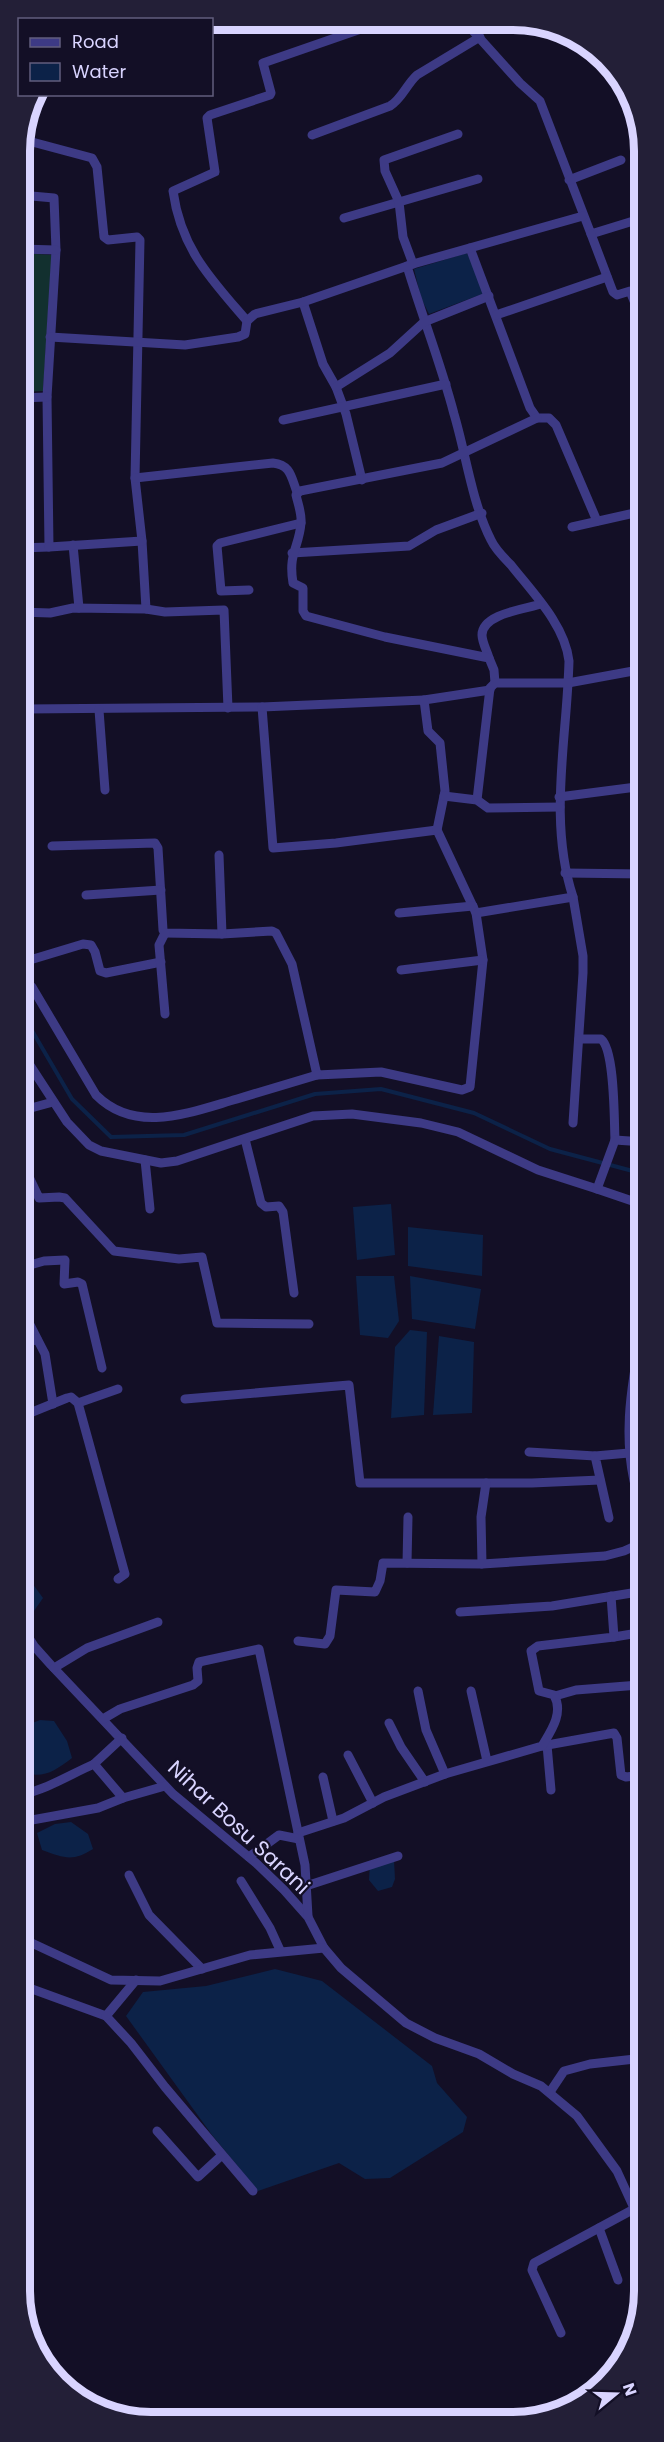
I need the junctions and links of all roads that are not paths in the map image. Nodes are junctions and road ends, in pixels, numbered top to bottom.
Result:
1 (357, 30) edge
2 (476, 30) edge
3 (480, 37) junction
4 (458, 134) dead end
5 (312, 135) dead end
6 (30, 141) edge
7 (621, 160) dead end
8 (478, 180) dead end
9 (569, 180) junction
10 (30, 196) edge
11 (399, 202) junction
12 (583, 216) junction
13 (344, 218) dead end
14 (634, 221) edge
15 (591, 234) junction
16 (470, 248) junction
17 (30, 249) edge
18 (56, 250) junction
19 (410, 265) junction
20 (607, 277) junction
21 (489, 296) junction
22 (634, 301) edge
23 (303, 302) junction
24 (496, 315) junction
25 (248, 321) junction
26 (424, 322) junction
27 (50, 337) junction
28 (140, 342) junction
29 (446, 384) junction
30 (336, 387) junction
31 (47, 397) junction
32 (30, 398) edge
33 (344, 408) junction
34 (537, 418) junction
35 (283, 420) dead end
36 (464, 453) junction
37 (135, 478) junction
38 (362, 480) junction
39 (297, 492) junction
40 (482, 513) junction
41 (634, 513) edge
42 (597, 521) junction
43 (301, 523) junction
44 (572, 527) dead end
45 (142, 541) junction
46 (73, 545) junction
47 (50, 547) junction
48 (30, 548) edge
49 (292, 553) junction
50 (249, 590) dead end
51 (541, 604) junction
52 (79, 608) junction
53 (146, 609) junction
54 (30, 612) edge
55 (489, 658) junction
56 (634, 671) edge
57 (568, 683) junction
58 (492, 687) junction
59 (424, 700) junction
60 (228, 708) junction
61 (262, 708) junction
62 (30, 709) edge
63 (99, 710) junction
64 (634, 788) edge
65 (105, 790) dead end
66 (444, 796) junction
67 (477, 800) junction
68 (559, 802) junction
69 (437, 830) junction
70 (51, 846) dead end
71 (219, 855) dead end
72 (565, 873) junction
73 (634, 874) edge
74 (161, 890) junction
75 (86, 895) dead end
76 (573, 897) junction
77 (474, 910) junction
78 (399, 913) dead end
79 (165, 933) junction
80 (222, 934) junction
81 (30, 960) edge
82 (483, 960) junction
83 (161, 962) junction
84 (401, 970) dead end
85 (30, 985) edge
86 (165, 1014) dead end
87 (579, 1039) junction
88 (30, 1066) edge
89 (317, 1075) junction
90 (52, 1102) junction
91 (30, 1108) edge
92 (573, 1123) dead end
93 (244, 1139) junction
94 (615, 1140) junction
95 (634, 1141) edge
96 (145, 1160) junction
97 (30, 1179) edge
98 (597, 1189) junction
99 (634, 1202) edge
100 (150, 1209) dead end
101 (30, 1263) edge
102 (294, 1293) dead end
103 (309, 1324) dead end
104 (30, 1325) edge
105 (37, 1339) junction
106 (30, 1342) edge
107 (102, 1368) dead end
108 (634, 1368) edge
109 (118, 1389) dead end
110 (184, 1399) dead end
111 (78, 1403) junction
112 (53, 1404) junction
113 (30, 1413) edge
114 (529, 1452) dead end
115 (629, 1453) junction
116 (595, 1456) junction
117 (634, 1478) edge
118 (600, 1480) junction
119 (486, 1483) junction
120 (408, 1517) dead end
121 (609, 1518) dead end
122 (634, 1546) edge
123 (407, 1563) junction
124 (482, 1564) junction
125 (118, 1579) dead end
126 (634, 1592) edge
127 (610, 1596) junction
128 (460, 1612) dead end
129 (158, 1622) dead end
130 (634, 1634) edge
131 (614, 1637) junction
132 (30, 1640) edge
133 (298, 1641) dead end
134 (54, 1668) junction
135 (634, 1685) edge
136 (471, 1690) dead end
137 (418, 1691) dead end
138 (555, 1696) junction
139 (103, 1719) junction
140 (389, 1723) dead end
141 (122, 1738) junction
142 (544, 1746) junction
143 (348, 1755) dead end
144 (487, 1761) junction
145 (94, 1764) junction
146 (445, 1774) junction
147 (634, 1776) edge
148 (323, 1777) dead end
149 (425, 1782) junction
150 (165, 1786) junction
151 (551, 1790) dead end
152 (30, 1793) edge
153 (123, 1798) junction
154 (373, 1803) junction
155 (30, 1820) edge
156 (333, 1821) junction
157 (298, 1836) junction
158 (398, 1856) dead end
159 (249, 1857) junction
160 (129, 1875) dead end
161 (242, 1881) dead end
162 (306, 1886) junction
163 (308, 1917) junction
164 (30, 1942) edge
165 (324, 1948) junction
166 (280, 1950) junction
167 (202, 1969) junction
168 (136, 1980) junction
169 (30, 1988) edge
170 (106, 2016) junction
171 (634, 2059) edge
172 (550, 2092) junction
173 (157, 2132) dead end
174 (222, 2155) junction
175 (253, 2191) dead end
176 (634, 2209) joint
177 (599, 2228) junction
178 (618, 2280) dead end
179 (561, 2333) dead end

1 - 25 street
2 - 3 street
3 - 5 street
3 - 9 street
4 - 11 street
6 - 28 street
7 - 9 street
8 - 11 street
9 - 12 street
10 - 18 street
11 - 13 street
11 - 19 street
12 - 15 street
12 - 16 street
14 - 15 street
15 - 20 street
16 - 19 street
16 - 21 street
17 - 18 street
18 - 27 street
19 - 23 street
19 - 26 street
20 - 22 street
20 - 24 street
21 - 24 street
21 - 26 street
23 - 25 street
23 - 30 street
24 - 34 street
25 - 28 street
26 - 29 street
26 - 30 street
27 - 28 street
27 - 31 street
28 - 37 street
29 - 33 street
29 - 36 street
30 - 33 street
31 - 32 street
31 - 47 street
33 - 35 street
33 - 38 street
34 - 36 street
34 - 42 street
36 - 38 street
36 - 40 street
37 - 39 street
37 - 45 street
38 - 39 street
39 - 43 street
40 - 49 street
40 - 51 street
41 - 42 street
42 - 44 street
43 - 49 street
43 - 50 street
45 - 46 street
45 - 53 street
46 - 47 street
46 - 52 street
47 - 48 street
49 - 55 street
51 - 55 street
51 - 57 street
52 - 53 street
52 - 54 street
53 - 60 street
55 - 58 street
56 - 57 street
57 - 58 street
57 - 68 street
58 - 59 street
58 - 67 street
59 - 61 street
59 - 66 street
60 - 61 street
60 - 63 street
61 - 69 street
62 - 63 street
63 - 65 street
64 - 68 street
66 - 67 street
66 - 69 street
67 - 68 street
68 - 72 street
69 - 77 street
70 - 74 street
71 - 80 street
72 - 73 street
72 - 76 street
74 - 75 street
74 - 79 street
76 - 77 street
76 - 87 street
77 - 78 street
77 - 82 street
79 - 80 street
79 - 83 street
80 - 89 street
81 - 83 street
82 - 84 street
82 - 89 street
83 - 86 street
85 - 89 street
87 - 92 street
87 - 94 street
88 - 90 street
90 - 91 street
90 - 96 street
93 - 96 street
93 - 98 street
93 - 102 street
94 - 95 street
94 - 98 street
96 - 100 street
97 - 103 street
98 - 99 street
101 - 107 street
104 - 105 street
105 - 106 street
105 - 112 street
108 - 115 street
109 - 111 street
110 - 119 street
111 - 112 street
111 - 125 street
112 - 113 street
114 - 116 street
115 - 116 street
115 - 117 street
116 - 118 street
118 - 119 street
118 - 121 street
119 - 124 street
120 - 123 street
122 - 124 street
123 - 124 street
123 - 133 street
126 - 127 street
127 - 128 street
127 - 131 street
129 - 134 street
130 - 131 street
131 - 138 street
132 - 134 street, Nihar Bosu Sarani
134 - 139 street, Nihar Bosu Sarani
135 - 138 street
136 - 144 street
137 - 146 street
138 - 142 street
139 - 141 street, Nihar Bosu Sarani
139 - 157 street
140 - 149 street
141 - 145 street
141 - 150 street, Nihar Bosu Sarani
142 - 144 street
142 - 147 street
142 - 151 street
143 - 154 street
144 - 146 street
145 - 152 street
145 - 153 street
146 - 149 street
148 - 156 street
149 - 154 street
150 - 153 street
150 - 159 street, Nihar Bosu Sarani
153 - 155 street
154 - 156 street
156 - 157 street
157 - 159 street
157 - 162 street
158 - 162 street
159 - 163 street, Nihar Bosu Sarani
160 - 167 street
161 - 166 street
162 - 163 street
163 - 165 street, Nihar Bosu Sarani
164 - 168 street
165 - 166 street
165 - 172 street, Nihar Bosu Sarani
166 - 167 street
167 - 168 street
168 - 170 street
169 - 170 street
170 - 174 street
171 - 172 street
172 - 176 street, Nihar Bosu Sarani
173 - 174 street
174 - 175 street
176 - 177 street
177 - 178 street
177 - 179 street

